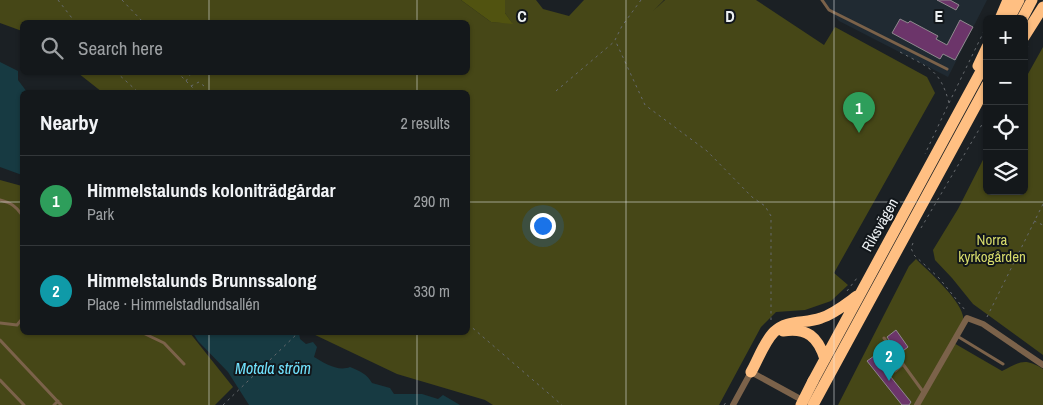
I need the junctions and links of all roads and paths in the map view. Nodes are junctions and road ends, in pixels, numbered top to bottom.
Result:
1 (58, 0) edge
2 (122, 0) edge
3 (641, 0) edge
4 (822, 0) edge
5 (1008, 0) edge
6 (1019, 0) edge
7 (1032, 0) edge
8 (1043, 7) edge
9 (1002, 15) edge
10 (1011, 15) edge
11 (1024, 15) edge
12 (73, 20) edge
13 (140, 20) edge
14 (1028, 31) edge
15 (983, 33) edge
16 (615, 40) junction
17 (898, 51) dead end
18 (983, 56) edge
19 (983, 67) edge
20 (947, 69) dead end
21 (119, 75) edge
22 (180, 75) edge
23 (190, 75) edge
24 (186, 81) junction
25 (191, 86) junction
26 (204, 86) dead end
27 (136, 90) edge
28 (194, 90) edge
29 (556, 91) dead end
30 (983, 92) edge
31 (983, 98) edge
32 (948, 103) junction
33 (970, 116) junction
34 (983, 123) edge
35 (948, 132) junction
36 (924, 154) dead end
37 (0, 200) edge
38 (1043, 204) edge
39 (20, 212) edge
40 (1034, 221) junction
41 (1043, 224) edge
42 (919, 231) dead end
43 (913, 242) dead end
44 (857, 278) dead end
45 (846, 292) dead end
46 (860, 294) junction
47 (778, 318) dead end
48 (967, 318) junction
49 (20, 321) edge
50 (0, 324) edge
51 (983, 324) junction
52 (470, 326) edge
53 (147, 335) edge
54 (296, 335) edge
55 (956, 336) junction
56 (884, 338) dead end
57 (0, 340) edge
58 (768, 340) junction
59 (825, 359) junction
60 (184, 364) dead end
61 (903, 364) junction
62 (1003, 364) dead end
63 (1043, 365) edge
64 (895, 371) dead end
65 (751, 372) junction
66 (0, 380) edge
67 (818, 383) junction
68 (924, 393) junction
69 (58, 402) junction
70 (24, 405) edge
71 (54, 405) edge
72 (61, 405) edge
73 (223, 405) edge
74 (562, 405) edge
75 (733, 405) edge
76 (801, 405) edge
77 (812, 405) edge
78 (917, 405) edge

1 - 12 path
2 - 13 path
3 - 16 path
4 - 20 lane
5 - 9 highway
6 - 10 highway
7 - 11 highway
8 - 14 highway
15 - 32 path
16 - 29 path
16 - 47 path
17 - 32 path
18 - 35 highway
19 - 35 highway, Riksvägen
21 - 27 path
22 - 24 path
23 - 24 path
24 - 25 path
25 - 26 path
25 - 28 path
30 - 33 highway, Riksvägen
31 - 33 highway
32 - 36 path
33 - 67 highway, Riksvägen
34 - 42 path
35 - 46 highway, Riksvägen
37 - 39 lane
38 - 40 path
40 - 41 path
40 - 51 path
43 - 48 path
44 - 45 path
46 - 58 highway
46 - 59 highway, Riksvägen
48 - 51 street
48 - 55 street
49 - 50 lane
51 - 63 street
52 - 74 path
53 - 60 lane
54 - 73 path
55 - 62 lane
55 - 68 street
56 - 61 lane
57 - 69 lane
58 - 59 highway
58 - 65 highway
59 - 67 highway, Riksvägen
61 - 64 lane
61 - 68 lane
65 - 75 street
65 - 77 street
66 - 70 lane
67 - 76 highway, Riksvägen, bridge
67 - 77 highway, Riksvägen
68 - 78 street
69 - 71 lane
69 - 72 lane

